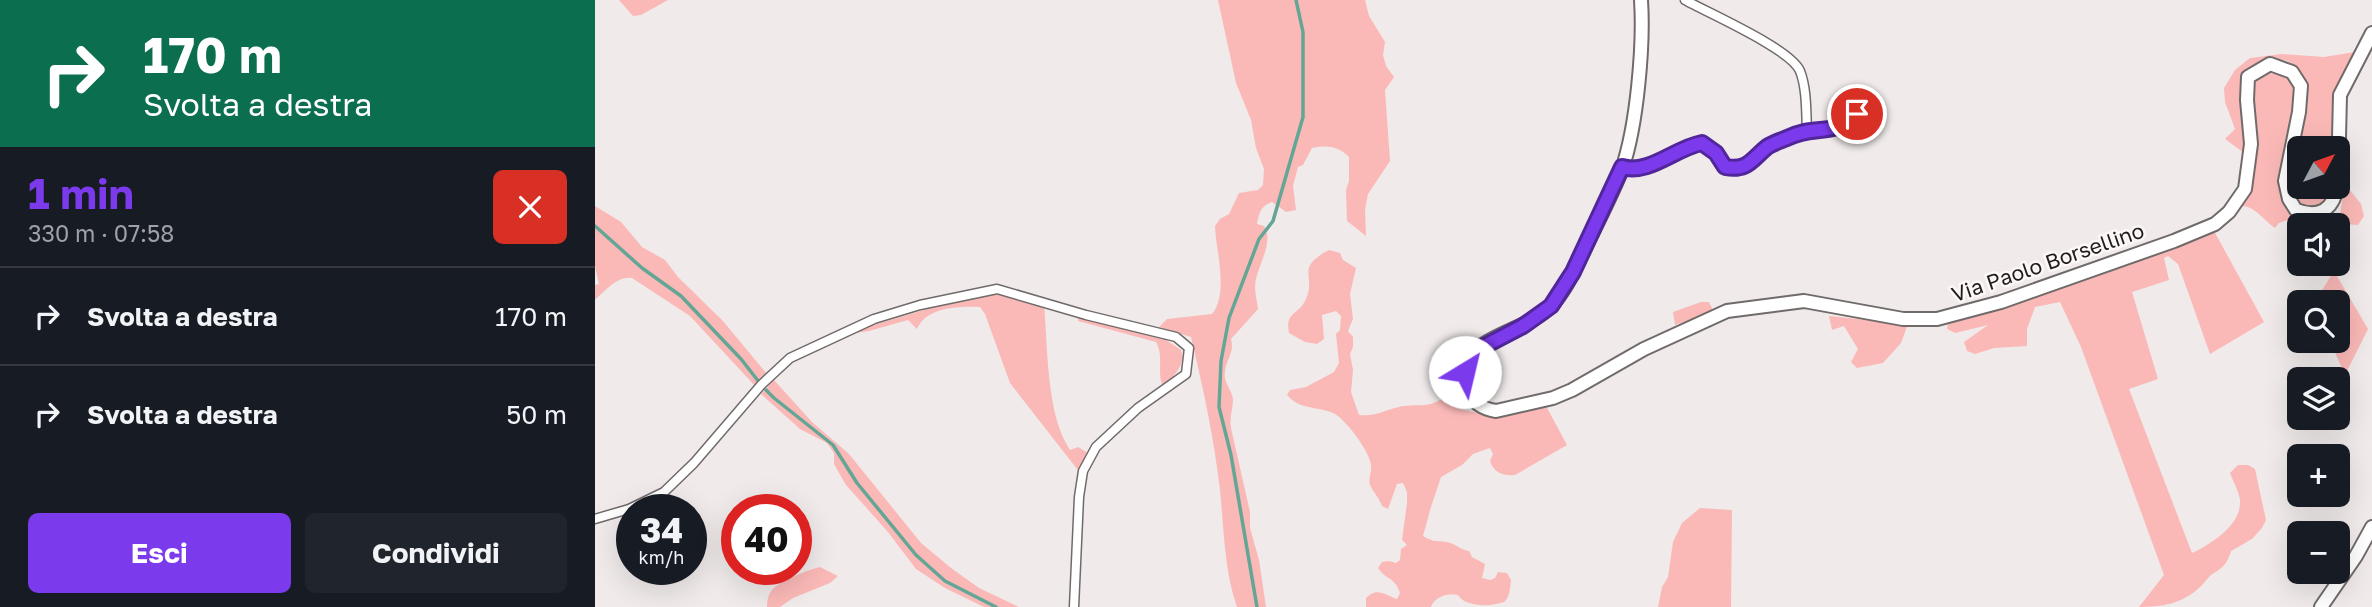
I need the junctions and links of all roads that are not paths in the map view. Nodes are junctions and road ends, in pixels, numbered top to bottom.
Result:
1 (1641, 0) edge
2 (1685, 0) edge
3 (2372, 33) edge
4 (1857, 114) dead end
5 (1807, 130) junction
6 (2294, 136) edge
7 (2339, 136) edge
8 (1622, 167) junction
9 (2287, 171) edge
10 (2287, 188) edge
11 (2291, 200) edge
12 (2333, 200) edge
13 (595, 519) edge
14 (2372, 527) edge
15 (1074, 607) edge
16 (2321, 607) edge

1 - 8 street, Via Paolo Borsellino
2 - 5 street
3 - 7 street
4 - 5 street
5 - 8 street
6 - 8 street, Via Paolo Borsellino
9 - 10 street, Via Paolo Borsellino
11 - 12 street, Via Paolo Borsellino
13 - 15 street
14 - 16 street

